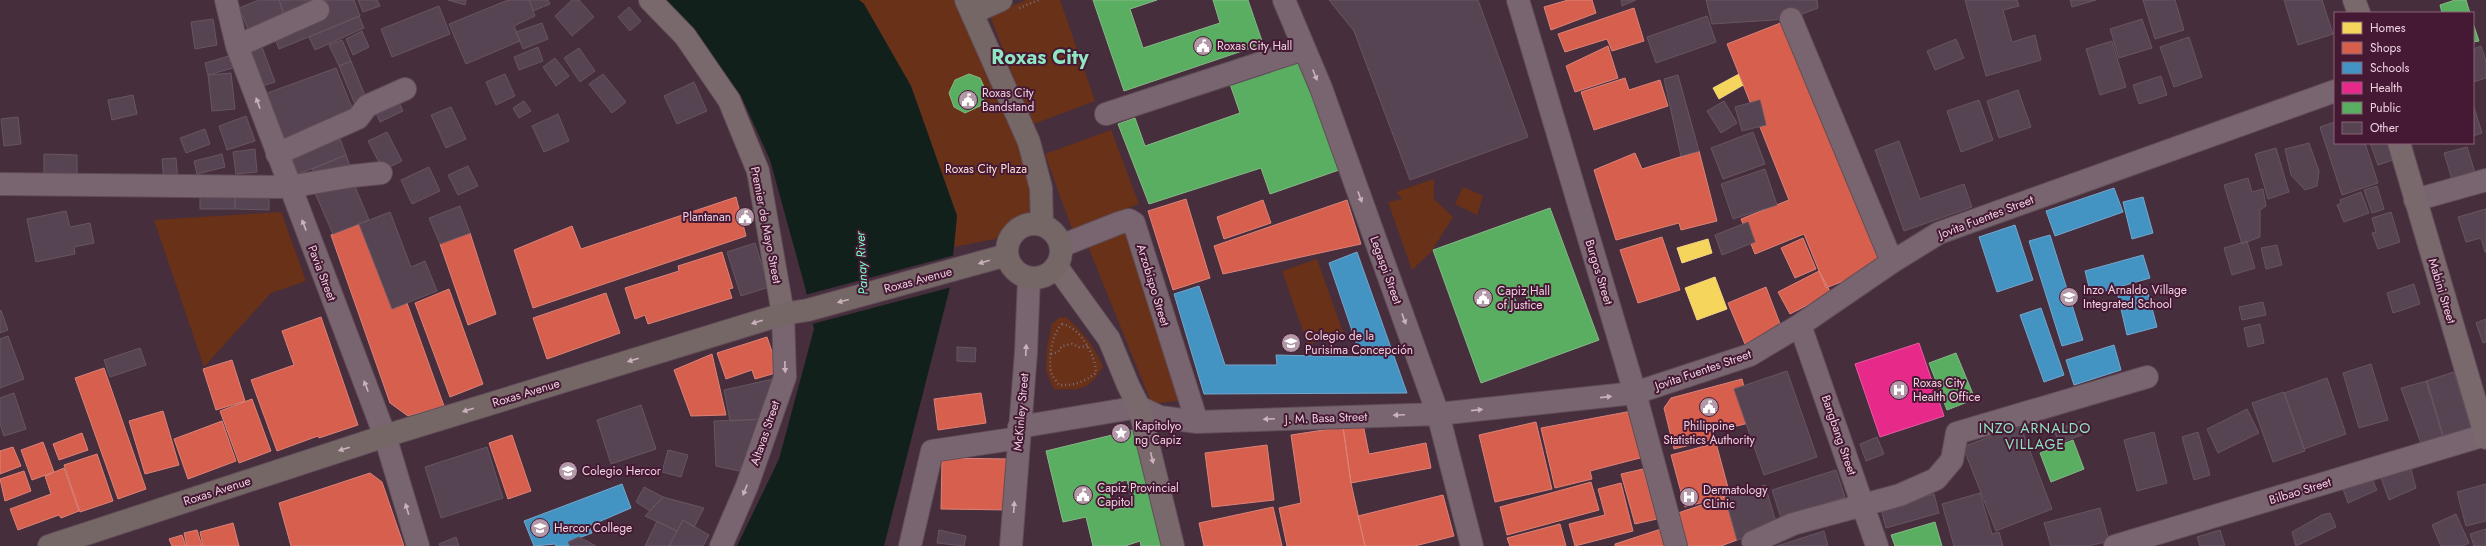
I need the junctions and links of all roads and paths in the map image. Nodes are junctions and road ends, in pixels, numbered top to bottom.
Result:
1 (226, 0) edge
2 (650, 0) edge
3 (1001, 0) edge
4 (1284, 0) edge
5 (1518, 0) edge
6 (2354, 0) edge
7 (969, 7) edge
8 (318, 10) dead end
9 (2359, 12) edge
10 (1791, 19) dead end
11 (237, 46) junction
12 (1304, 49) junction
13 (405, 89) dead end
14 (2334, 91) edge
15 (1106, 114) dead end
16 (2399, 144) edge
17 (277, 154) junction
18 (381, 173) dead end
19 (2486, 180) edge
20 (0, 184) edge
21 (289, 187) junction
22 (2415, 200) junction
23 (1042, 225) junction
24 (1061, 246) junction
25 (1007, 255) junction
26 (1892, 262) junction
27 (1057, 267) junction
28 (1029, 278) junction
29 (783, 314) junction
30 (1800, 325) junction
31 (1088, 346) junction
32 (1051, 354) junction
33 (2147, 377) dead end
34 (1635, 394) junction
35 (1139, 407) junction
36 (1438, 414) junction
37 (1197, 422) junction
38 (1019, 432) junction
39 (385, 436) junction
40 (2486, 437) edge
41 (1863, 504) junction
42 (1753, 542) dead end
43 (49, 546) edge
44 (418, 546) edge
45 (721, 546) edge
46 (910, 546) edge
47 (1011, 546) edge
48 (1173, 546) edge
49 (1472, 546) edge
50 (1676, 546) edge
51 (1877, 546) edge
52 (2115, 546) edge

1 - 11 street, Pavia Street
2 - 29 main road, Premier de Mayo Street
3 - 7 highway
4 - 12 street, Legaspi Street
5 - 34 street, Burgos Street
6 - 9 main road
7 - 23 highway
8 - 11 street
10 - 26 street
17 -> 11 street, Pavia Street
12 - 15 street
12 -> 36 street, Legaspi Street
13 - 17 street
14 - 26 street, Jovita Fuentes Street
16 - 22 main road, Mabini Street
17 - 21 street, Pavia Street
18 - 21 street
19 - 22 street
20 - 21 street
39 -> 21 street, Pavia Street
22 - 40 main road, Mabini Street
23 - 24 highway
23 - 25 highway
24 - 27 highway
24 - 37 street, Arzobispo Street
25 - 28 highway
25 -> 29 highway, Roxas Avenue
26 - 30 street, Jovita Fuentes Street
27 - 28 highway
27 - 35 main road
38 -> 28 street, McKinley Street
29 -> 39 highway, Roxas Avenue
29 -> 45 street, Altavas Street
30 - 34 street, Jovita Fuentes Street
30 - 41 street, Bangbang Street
31 - 32 path
31 - 32 path
31 - 32 path
33 - 41 street
36 -> 34 street, J. M. Basa Street
34 - 50 street, Burgos Street
35 - 37 street, J. M. Basa Street
35 - 38 street
35 -> 48 main road
36 -> 37 street, J. M. Basa Street
36 - 49 street, Legaspi Street
38 - 46 street
47 -> 38 street, McKinley Street
39 -> 43 highway, Roxas Avenue
44 -> 39 street, Pavia Street
40 - 52 street, Bilbao Street
41 - 42 street
41 - 51 street, Bangbang Street

